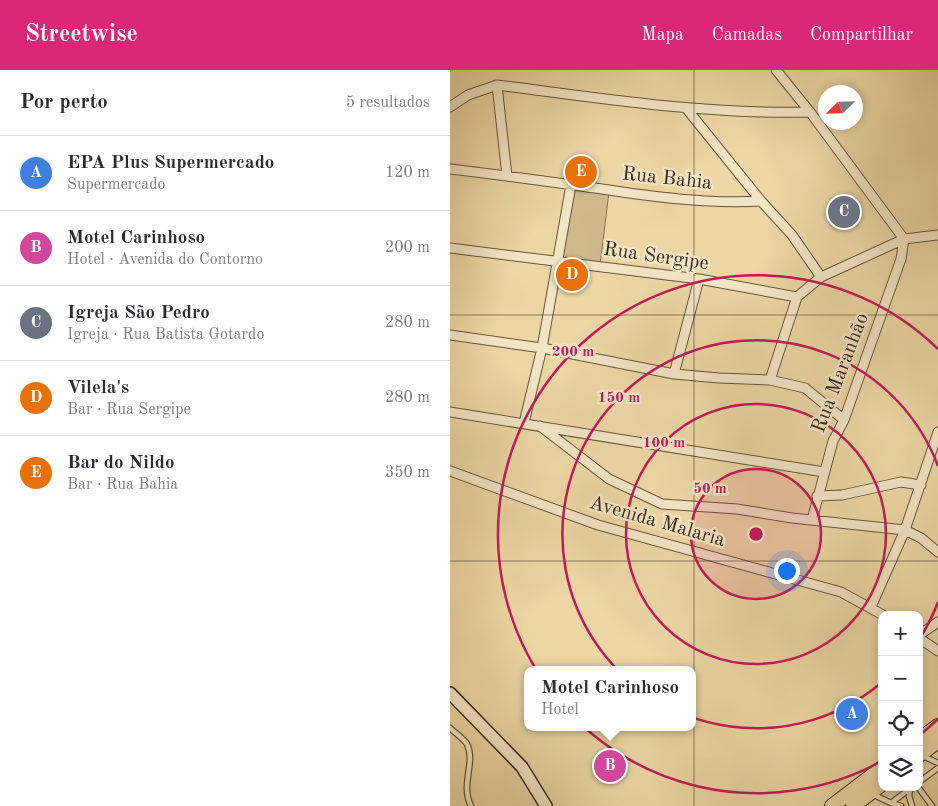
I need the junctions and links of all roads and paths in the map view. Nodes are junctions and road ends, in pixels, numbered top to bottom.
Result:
1 (776, 70) edge
2 (497, 85) junction
3 (450, 107) edge
4 (686, 108) junction
5 (810, 112) junction
6 (450, 169) edge
7 (507, 176) junction
8 (571, 185) junction
9 (761, 201) junction
10 (938, 235) edge
11 (904, 239) junction
12 (450, 248) edge
13 (557, 261) junction
14 (821, 277) junction
15 (700, 279) junction
16 (797, 297) junction
17 (450, 336) edge
18 (542, 348) junction
19 (674, 374) junction
20 (770, 380) junction
21 (450, 412) edge
22 (844, 420) junction
23 (524, 423) junction
24 (540, 426) junction
25 (938, 432) edge
26 (450, 471) edge
27 (824, 472) junction
28 (920, 485) junction
29 (817, 496) junction
30 (812, 520) junction
31 (905, 530) junction
32 (938, 552) edge
33 (871, 607) junction
34 (878, 612) edge
35 (938, 622) edge
36 (923, 634) edge
37 (923, 640) edge
38 (938, 650) edge
39 (450, 693) edge
40 (938, 726) edge
41 (450, 728) edge
42 (923, 737) edge
43 (938, 741) edge
44 (923, 753) edge
45 (923, 756) edge
46 (938, 763) edge
47 (938, 768) edge
48 (878, 773) edge
49 (923, 779) edge
50 (878, 786) edge
51 (907, 791) edge
52 (910, 791) edge
53 (921, 791) edge
54 (858, 798) edge
55 (891, 802) junction
56 (471, 806) edge
57 (546, 806) edge
58 (832, 806) edge
59 (901, 806) edge
60 (912, 806) edge
61 (932, 806) edge

1 - 5 street
2 - 3 street
2 - 4 street
2 - 7 street
4 - 5 street
4 - 9 street
5 - 11 street
6 - 7 street, Rua Bahia
7 - 8 street, Rua Bahia
8 - 9 street, Rua Bahia
8 - 13 street
9 - 14 street
10 - 11 street
11 - 14 street
11 - 22 street, Rua Maranhão
12 - 13 street, Rua Sergipe
13 - 15 street, Rua Sergipe
13 - 18 street
14 - 16 street
15 - 16 street, Rua Sergipe
15 - 19 street
16 - 20 street
17 - 18 street
18 - 19 street
18 - 23 street
19 - 20 street
20 - 22 street
21 - 23 street
22 - 27 street, Rua Maranhão
23 - 24 street
24 - 27 street
24 - 30 street
25 - 28 street
26 - 33 street, Avenida Malaria
27 - 29 street, Rua Maranhão
28 - 29 street
28 - 31 street
29 - 30 street, Rua Maranhão
30 - 31 street
31 - 32 street
31 - 33 street
33 - 34 street, Avenida Malaria
35 - 36 street
37 - 38 street
39 - 57 main road
40 - 42 main road
41 - 56 lane
43 - 44 main road
45 - 46 lane
47 - 49 lane
48 - 54 main road
50 - 54 main road
51 - 55 lane
52 - 60 lane
53 - 61 lane
54 - 55 lane
54 - 58 main road
55 - 59 lane

